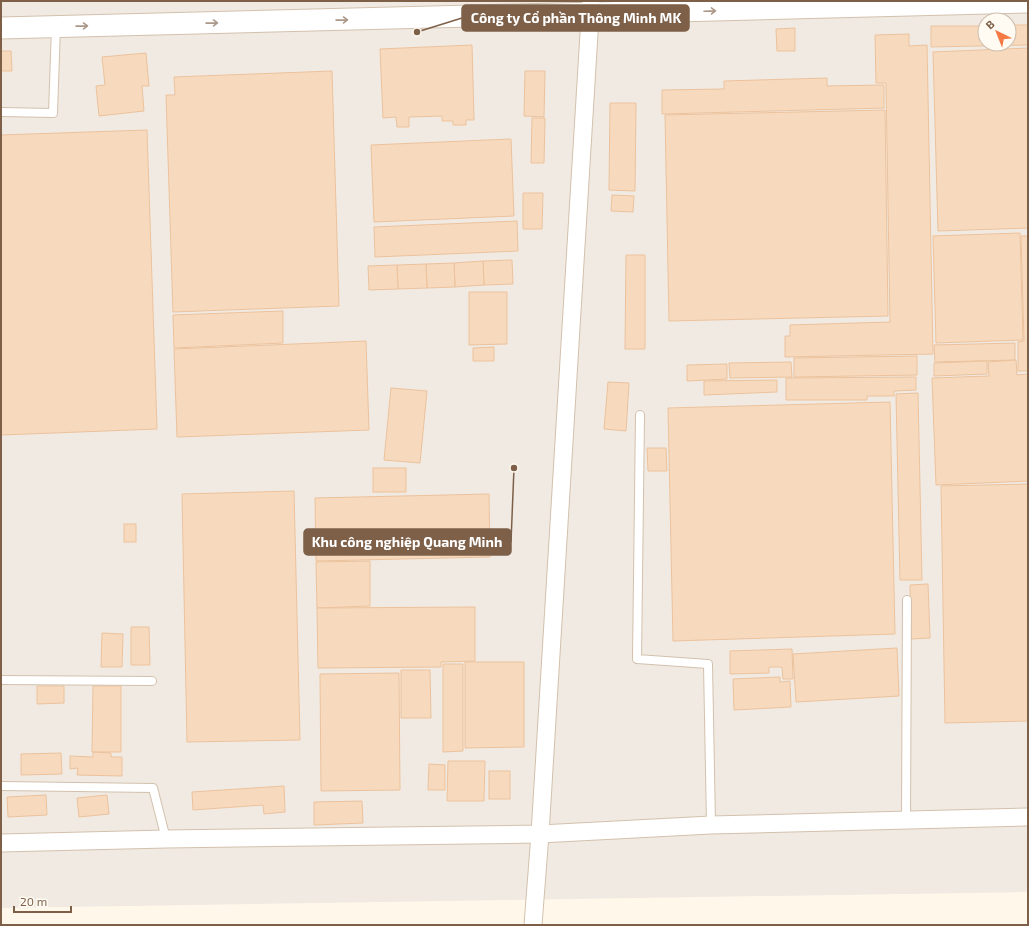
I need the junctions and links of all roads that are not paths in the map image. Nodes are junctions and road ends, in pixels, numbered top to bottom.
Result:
1 (1028, 2) edge
2 (590, 8) edge
3 (56, 27) junction
4 (1, 28) edge
5 (1, 112) edge
6 (640, 415) dead end
7 (907, 600) dead end
8 (1, 680) edge
9 (152, 681) dead end
10 (1, 786) edge
11 (1028, 817) edge
12 (906, 820) junction
13 (711, 825) junction
14 (540, 834) junction
15 (166, 839) junction
16 (1, 843) edge
17 (532, 925) edge

2 -> 1 street
3 -> 2 street
2 - 14 street
3 - 4 street
3 - 5 lane
6 - 13 lane
7 - 12 lane
8 - 9 lane
10 - 15 lane
11 - 12 street
12 - 13 street
13 - 14 street
14 - 15 street
14 - 17 street
15 - 16 street

